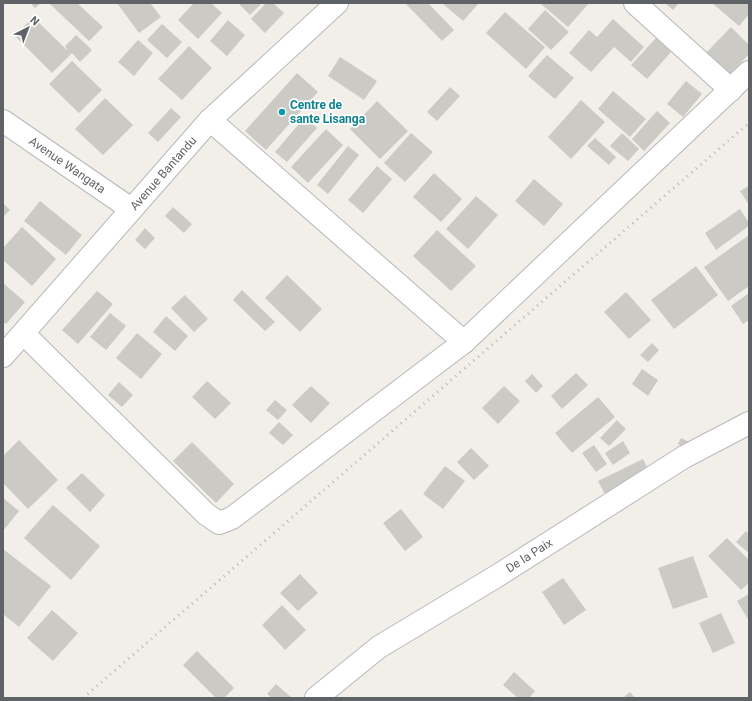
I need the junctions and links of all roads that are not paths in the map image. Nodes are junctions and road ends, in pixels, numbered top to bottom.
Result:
1 (337, 3) edge
2 (635, 3) edge
3 (749, 72) edge
4 (731, 90) junction
5 (210, 120) junction
6 (3, 121) edge
7 (131, 209) junction
8 (24, 334) junction
9 (464, 342) junction
10 (3, 356) edge
11 (749, 423) edge
12 (316, 698) edge

1 - 5 street, Avenue Bantandu
2 - 4 street
3 - 4 street
4 - 9 street
5 - 7 street, Avenue Bantandu
5 - 9 street
6 - 7 street, Avenue Wangata
7 - 8 street, Avenue Bantandu
8 - 9 street
8 - 10 street, Avenue Bantandu
11 - 12 street, De la Paix

